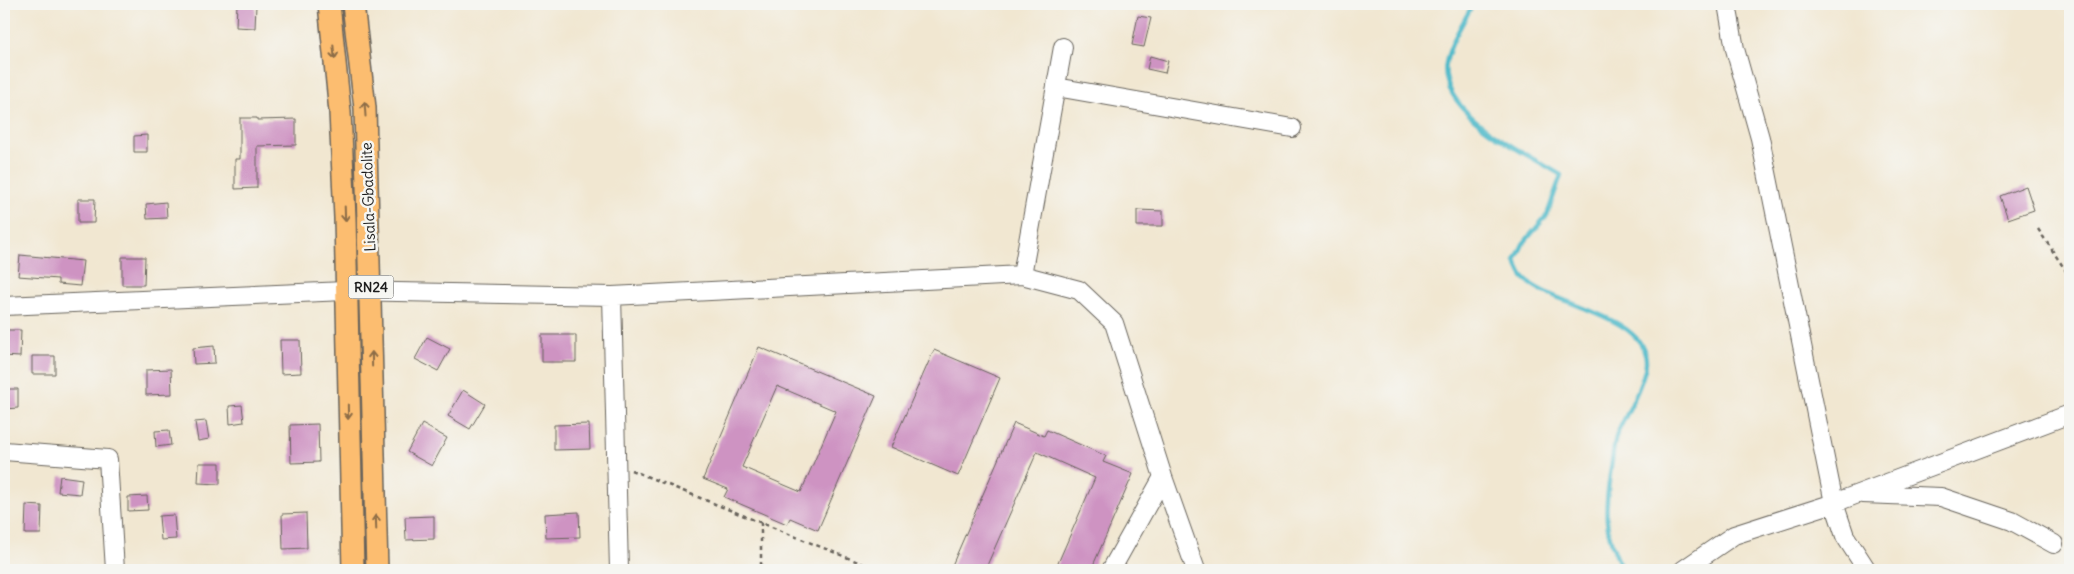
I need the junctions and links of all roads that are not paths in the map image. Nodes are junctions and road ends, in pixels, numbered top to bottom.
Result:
1 (329, 4) edge
2 (353, 4) edge
3 (1727, 4) edge
4 (1063, 47) dead end
5 (1056, 87) junction
6 (1292, 128) dead end
7 (1022, 275) junction
8 (346, 291) junction
9 (371, 291) junction
10 (612, 296) junction
11 (4, 306) edge
12 (2070, 414) edge
13 (4, 451) edge
14 (1163, 477) junction
15 (1855, 494) junction
16 (1834, 502) junction
17 (2054, 544) dead end
18 (116, 570) edge
19 (352, 570) edge
20 (377, 570) edge
21 (619, 570) edge
22 (1111, 570) edge
23 (1196, 570) edge
24 (1683, 570) edge
25 (1867, 570) edge

1 -> 8 main road, Lisala-Gbadolite / RN24
9 -> 2 main road, Lisala-Gbadolite / RN24
3 - 16 street
4 - 5 street
5 - 6 street
5 - 7 street
7 - 10 street
7 - 14 street
8 - 9 street
8 - 11 street
8 -> 19 main road, Lisala-Gbadolite / RN24
9 - 10 street
20 -> 9 main road, Lisala-Gbadolite / RN24
10 - 21 street
12 - 15 street
13 - 18 street
14 - 22 street
14 - 23 street
15 - 16 street
15 - 17 street
16 - 24 street
16 - 25 street

